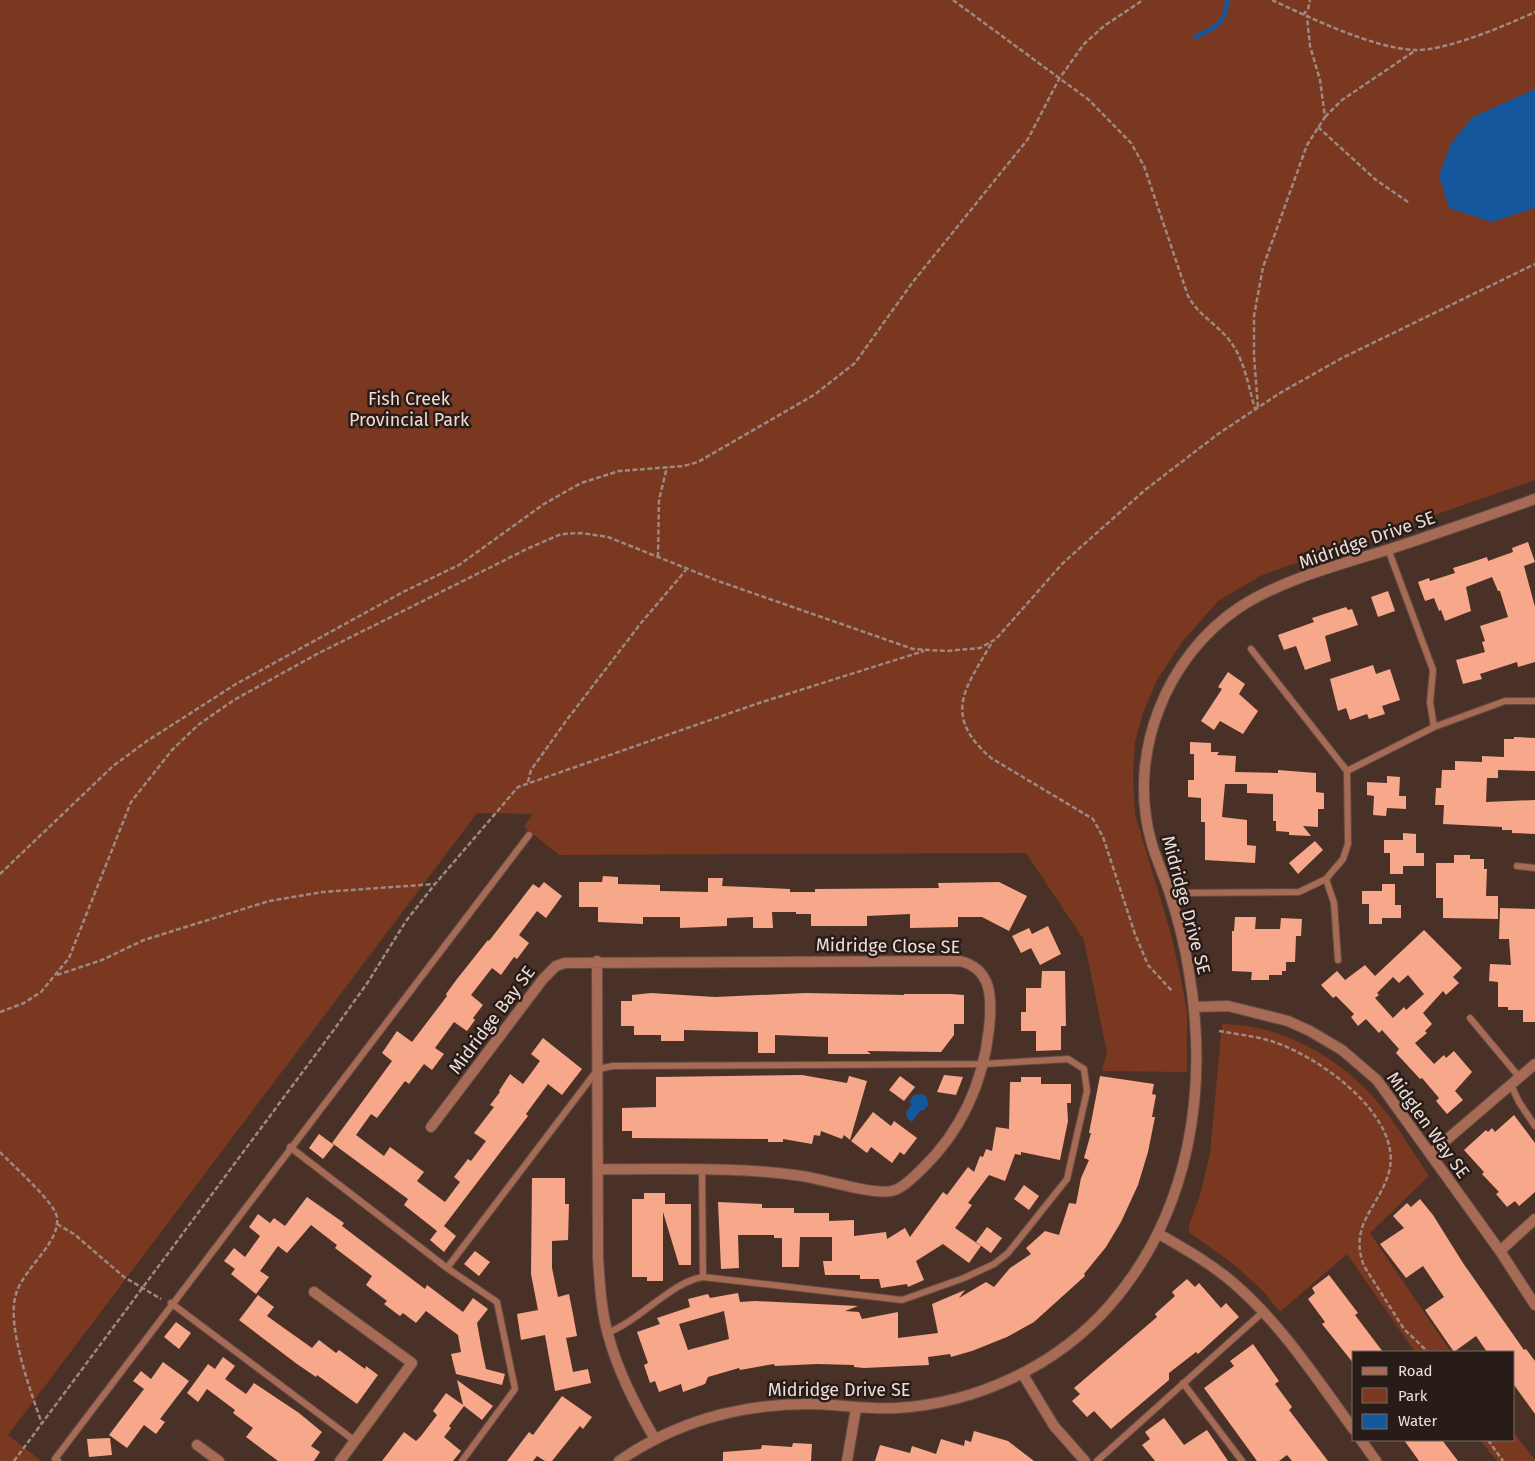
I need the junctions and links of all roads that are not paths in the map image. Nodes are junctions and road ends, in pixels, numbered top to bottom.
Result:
1 (1535, 499) edge
2 (1388, 549) junction
3 (1251, 648) dead end
4 (1535, 701) edge
5 (1434, 726) junction
6 (1347, 771) junction
7 (529, 835) dead end
8 (1517, 866) dead end
9 (1535, 868) edge
10 (1326, 879) junction
11 (1170, 893) junction
12 (1338, 960) dead end
13 (597, 961) junction
14 (1194, 1007) junction
15 (1470, 1018) dead end
16 (983, 1064) junction
17 (1535, 1064) edge
18 (598, 1069) junction
19 (1520, 1078) junction
20 (1511, 1085) junction
21 (1535, 1126) edge
22 (431, 1127) dead end
23 (290, 1147) junction
24 (1430, 1154) junction
25 (598, 1169) junction
26 (702, 1170) junction
27 (1535, 1219) edge
28 (1159, 1234) junction
29 (1500, 1251) junction
30 (447, 1268) junction
31 (703, 1277) junction
32 (314, 1292) dead end
33 (171, 1303) junction
34 (1535, 1305) edge
35 (1263, 1312) junction
36 (608, 1333) junction
37 (1022, 1373) junction
38 (1183, 1383) junction
39 (856, 1408) junction
40 (1352, 1427) edge
41 (655, 1439) junction
42 (355, 1441) junction
43 (1362, 1441) edge
44 (197, 1445) dead end
45 (58, 1461) edge
46 (219, 1461) edge
47 (340, 1461) edge
48 (462, 1461) edge
49 (619, 1461) edge
50 (847, 1461) edge
51 (1085, 1461) edge
52 (1097, 1461) edge
53 (1242, 1461) edge
54 (1376, 1461) edge

1 - 2 street, Midridge Drive SE
2 - 5 lane
2 - 11 street, Midridge Drive SE
3 - 6 lane
4 - 5 lane
5 - 6 lane
6 - 10 lane
7 - 23 lane
8 - 9 lane
10 - 11 lane
10 - 12 lane
11 - 14 street, Midridge Drive SE
13 - 16 street, Midridge Close SE
13 - 18 street
13 - 22 street, Midridge Bay SE
14 - 24 street, Midglen Way SE
14 - 28 street, Midridge Drive SE
15 - 19 lane
16 - 18 lane
16 - 26 street, Midridge Close SE
16 - 31 lane
17 - 19 street
18 - 25 street
18 - 30 lane
19 - 20 street
20 - 21 lane
20 - 24 street
23 - 30 lane
23 - 33 lane
24 - 29 street, Midglen Way SE
25 - 26 street, Midridge Close SE
25 - 36 street
26 - 31 lane
27 - 29 street
28 - 35 street
28 - 37 street, Midridge Drive SE
29 - 34 street, Midglen Way SE
30 - 48 lane
31 - 36 lane
32 - 42 street
33 - 42 lane
33 - 45 lane
35 - 38 lane
35 - 40 street
36 - 41 street
37 - 39 street, Midridge Drive SE
37 - 51 street
38 - 52 lane
38 - 53 lane
39 - 41 street, Midridge Drive SE
39 - 50 street
41 - 49 street, Midridge Drive SE
42 - 47 street
43 - 54 street
44 - 46 street

